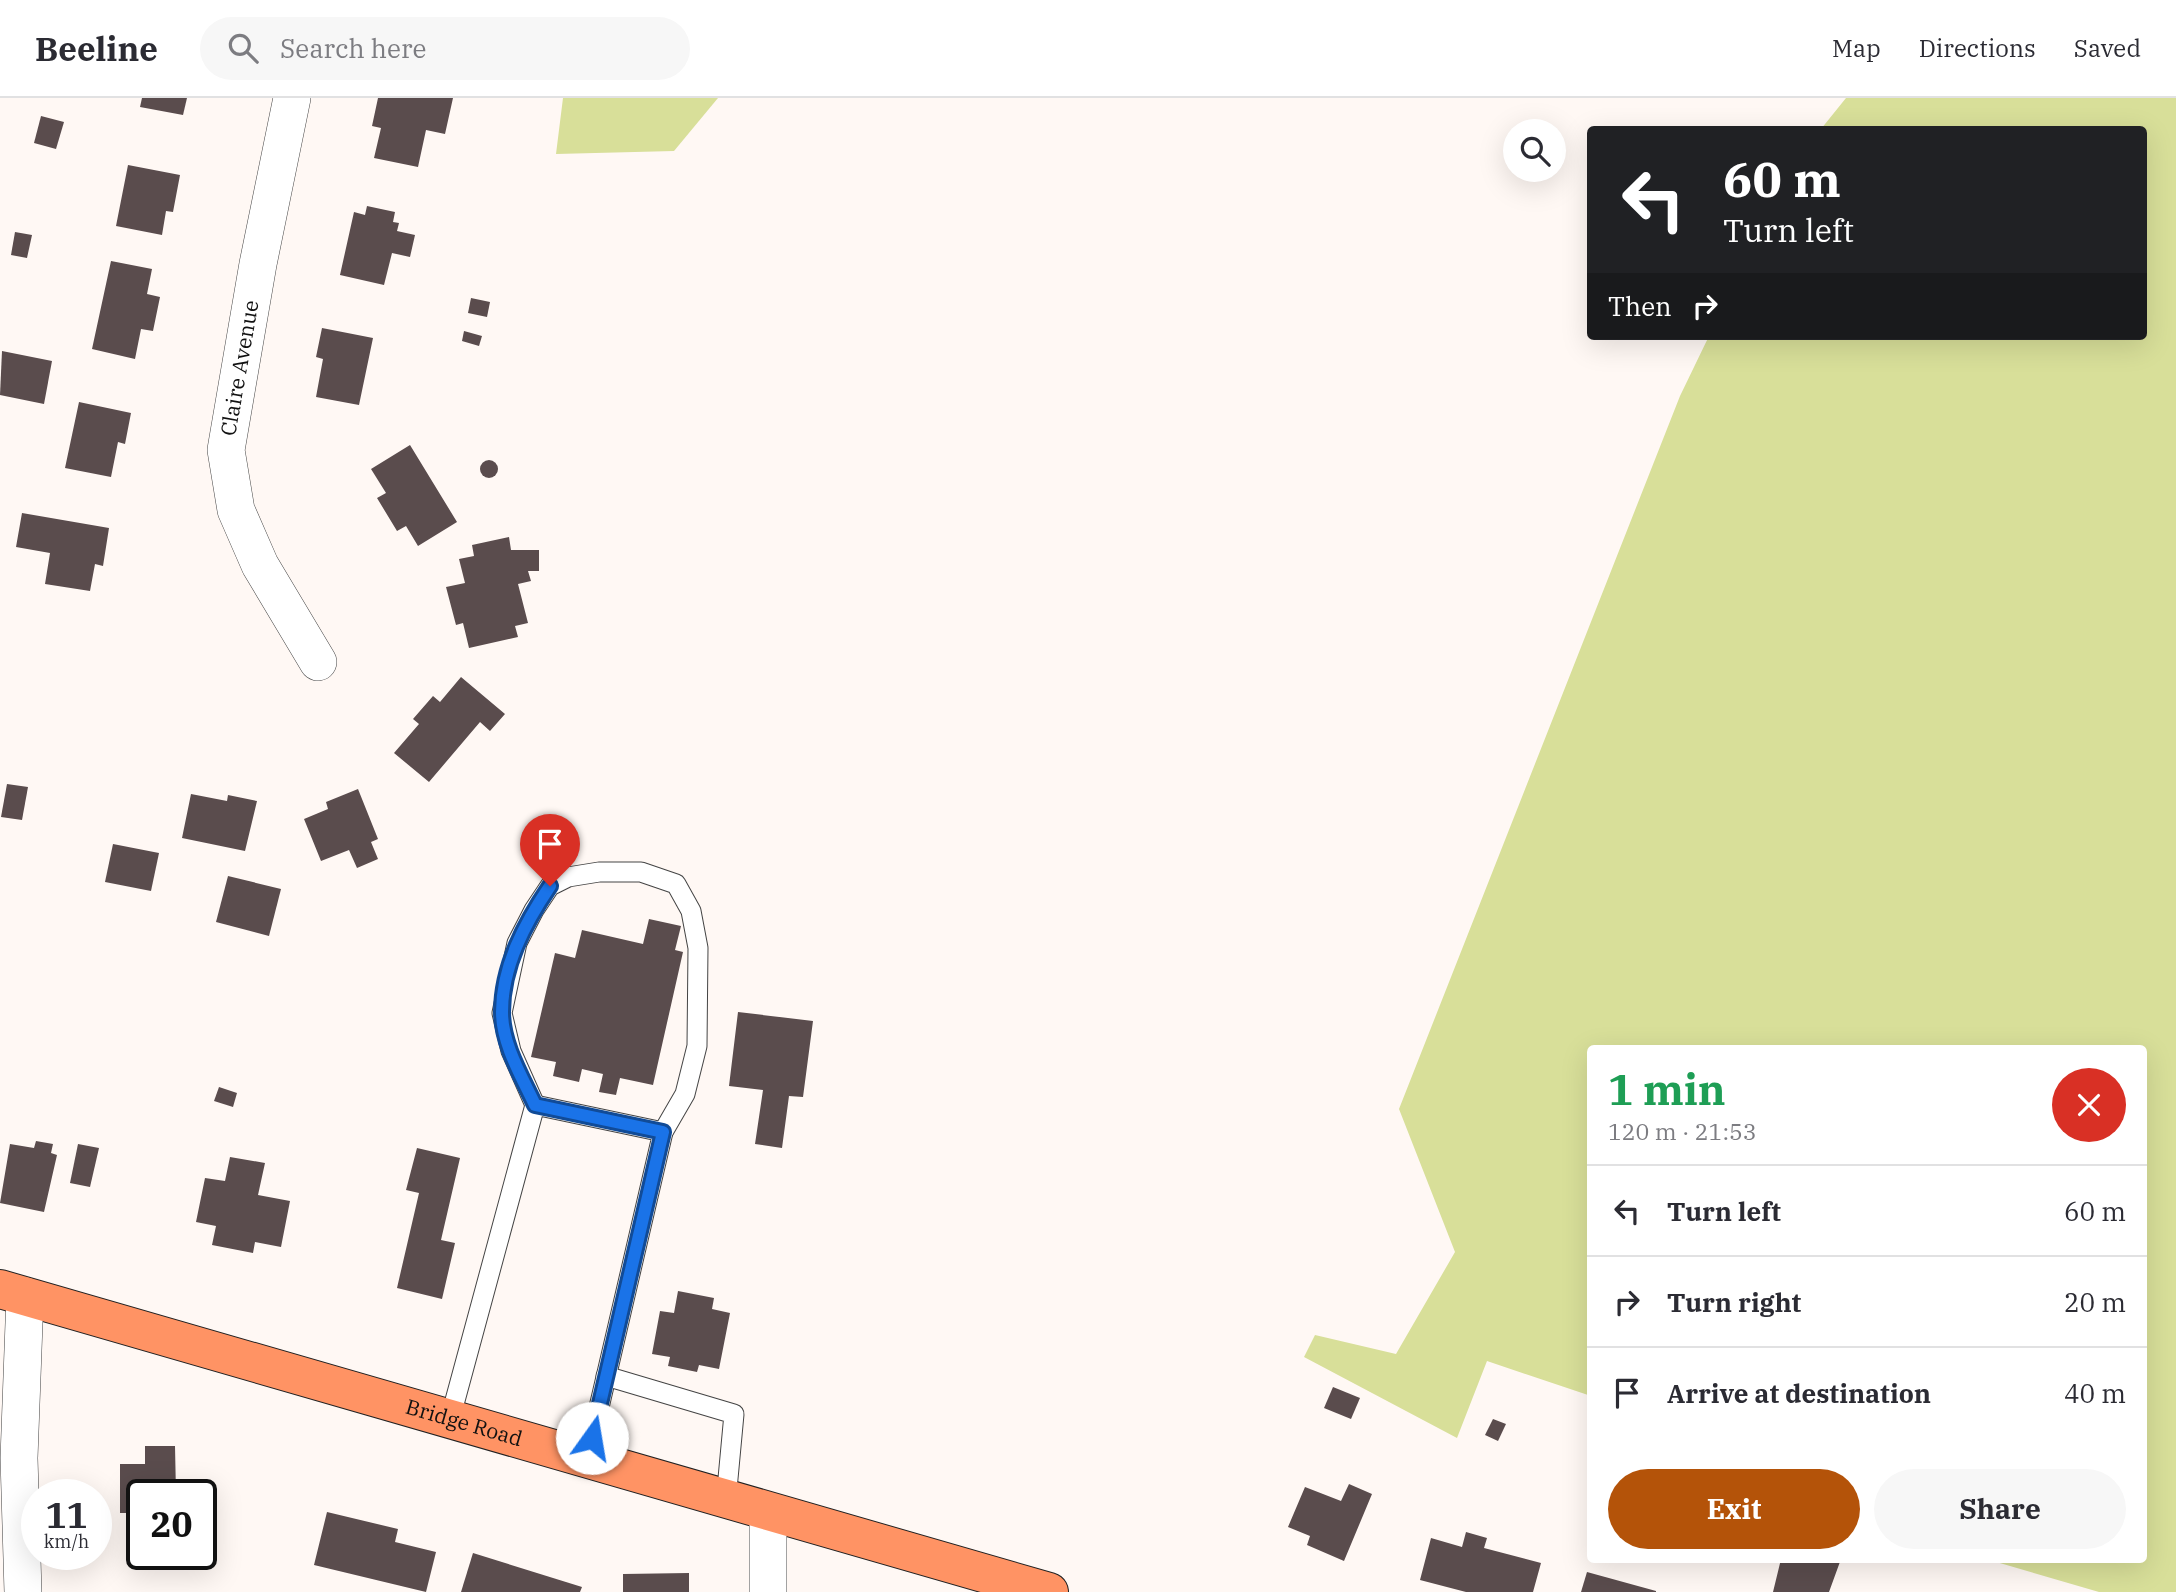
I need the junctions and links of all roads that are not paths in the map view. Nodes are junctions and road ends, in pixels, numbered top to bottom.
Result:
1 (292, 98) edge
2 (318, 662) dead end
3 (535, 1105) junction
4 (663, 1132) junction
5 (12, 1292) edge
6 (606, 1376) junction
7 (450, 1419) junction
8 (587, 1459) junction
9 (726, 1500) junction
10 (768, 1512) junction
11 (23, 1592) edge
12 (768, 1592) edge
13 (1049, 1592) edge

1 - 2 street, Claire Avenue
3 - 4 lane
3 - 4 lane
3 - 7 lane
4 - 6 lane
5 - 7 main road, Bridge Road
5 - 11 street
6 - 8 lane
6 - 9 lane
7 - 8 main road, Bridge Road
8 - 9 main road, Bridge Road
9 - 10 main road, Bridge Road
10 - 12 street
10 - 13 main road, Bridge Road

